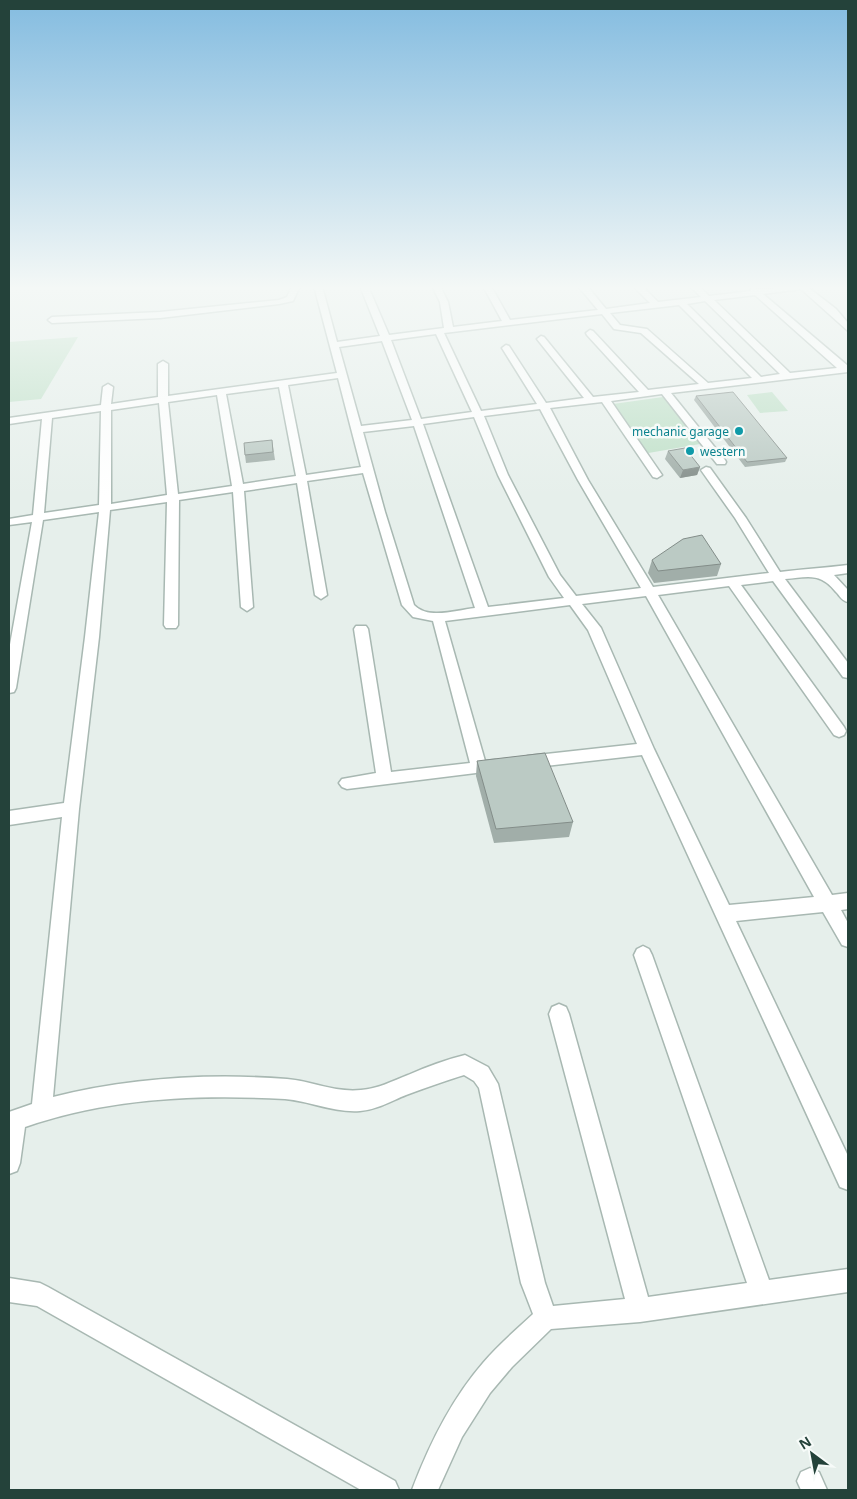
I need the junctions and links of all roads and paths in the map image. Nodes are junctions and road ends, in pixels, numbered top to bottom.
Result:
1 (337, 356) edge
2 (394, 356) edge
3 (455, 356) edge
4 (511, 356) edge
5 (555, 356) edge
6 (611, 356) edge
7 (673, 356) edge
8 (735, 356) edge
9 (766, 356) edge
10 (830, 356) edge
11 (163, 364) dead end
12 (846, 370) edge
13 (342, 375) junction
14 (787, 376) junction
15 (759, 380) junction
16 (283, 383) junction
17 (706, 386) junction
18 (108, 387) dead end
19 (221, 392) junction
20 (664, 392) junction
21 (646, 394) junction
22 (163, 399) junction
23 (605, 399) junction
24 (591, 401) junction
25 (106, 407) junction
26 (544, 407) junction
27 (478, 414) junction
28 (47, 415) junction
29 (9, 421) edge
30 (419, 422) junction
31 (356, 430) junction
32 (721, 462) dead end
33 (368, 469) junction
34 (706, 470) dead end
35 (657, 475) dead end
36 (301, 479) junction
37 (238, 488) junction
38 (173, 498) junction
39 (105, 508) junction
40 (38, 518) junction
41 (9, 522) edge
42 (848, 569) edge
43 (822, 574) junction
44 (777, 577) junction
45 (733, 583) junction
46 (650, 591) junction
47 (321, 596) dead end
48 (848, 598) edge
49 (574, 602) junction
50 (247, 607) dead end
51 (484, 612) junction
52 (438, 617) junction
53 (171, 625) dead end
54 (360, 629) dead end
55 (848, 672) edge
56 (9, 688) edge
57 (838, 731) dead end
58 (646, 748) junction
59 (479, 768) junction
60 (384, 778) junction
61 (347, 782) dead end
62 (71, 809) junction
63 (9, 818) edge
64 (848, 901) edge
65 (828, 903) junction
66 (724, 914) junction
67 (848, 940) edge
68 (642, 955) dead end
69 (559, 1014) dead end
70 (42, 1109) junction
71 (12, 1120) edge
72 (9, 1163) edge
73 (848, 1179) edge
74 (848, 1280) edge
75 (9, 1290) edge
76 (762, 1292) junction
77 (640, 1310) junction
78 (546, 1318) junction
79 (386, 1490) edge
80 (425, 1490) edge

1 - 13 street
2 - 30 street
3 - 27 street
4 - 26 street
5 - 24 street
6 - 21 street
7 - 17 street
8 - 15 street
9 - 14 street
10 - 12 street
11 - 22 street
12 - 14 street
13 - 16 street
13 - 31 street
14 - 15 street
15 - 17 street
16 - 19 street
16 - 36 street
17 - 20 street
18 - 25 street
19 - 22 street
19 - 37 street
20 - 21 street
20 - 32 street
21 - 23 street
22 - 25 street
22 - 38 street
23 - 24 street
23 - 35 street
24 - 26 street
25 - 28 street
25 - 39 street
26 - 27 street
26 - 46 street
27 - 30 street
27 - 49 street
28 - 29 street
28 - 40 street
30 - 31 street
30 - 51 street
31 - 33 street
33 - 36 street
33 - 52 street
34 - 44 street
36 - 37 street
36 - 47 street
37 - 38 street
37 - 50 street
38 - 39 street
38 - 53 street
39 - 40 street
39 - 62 street
40 - 41 street
40 - 56 street
42 - 43 street
43 - 44 street
43 - 48 street
44 - 45 street
44 - 55 street
45 - 46 street
45 - 57 street
46 - 49 street
46 - 65 street
49 - 51 street
49 - 58 street
51 - 52 street
52 - 59 street
54 - 60 street
58 - 59 street
58 - 66 street
59 - 60 street
60 - 61 street
62 - 63 street
62 - 70 street
64 - 65 street
65 - 66 street
65 - 67 street
66 - 73 street
68 - 76 street
69 - 77 street
70 - 71 street
70 - 78 street
71 - 72 street
74 - 76 street
75 - 79 street
76 - 77 street
77 - 78 street
78 - 80 street

